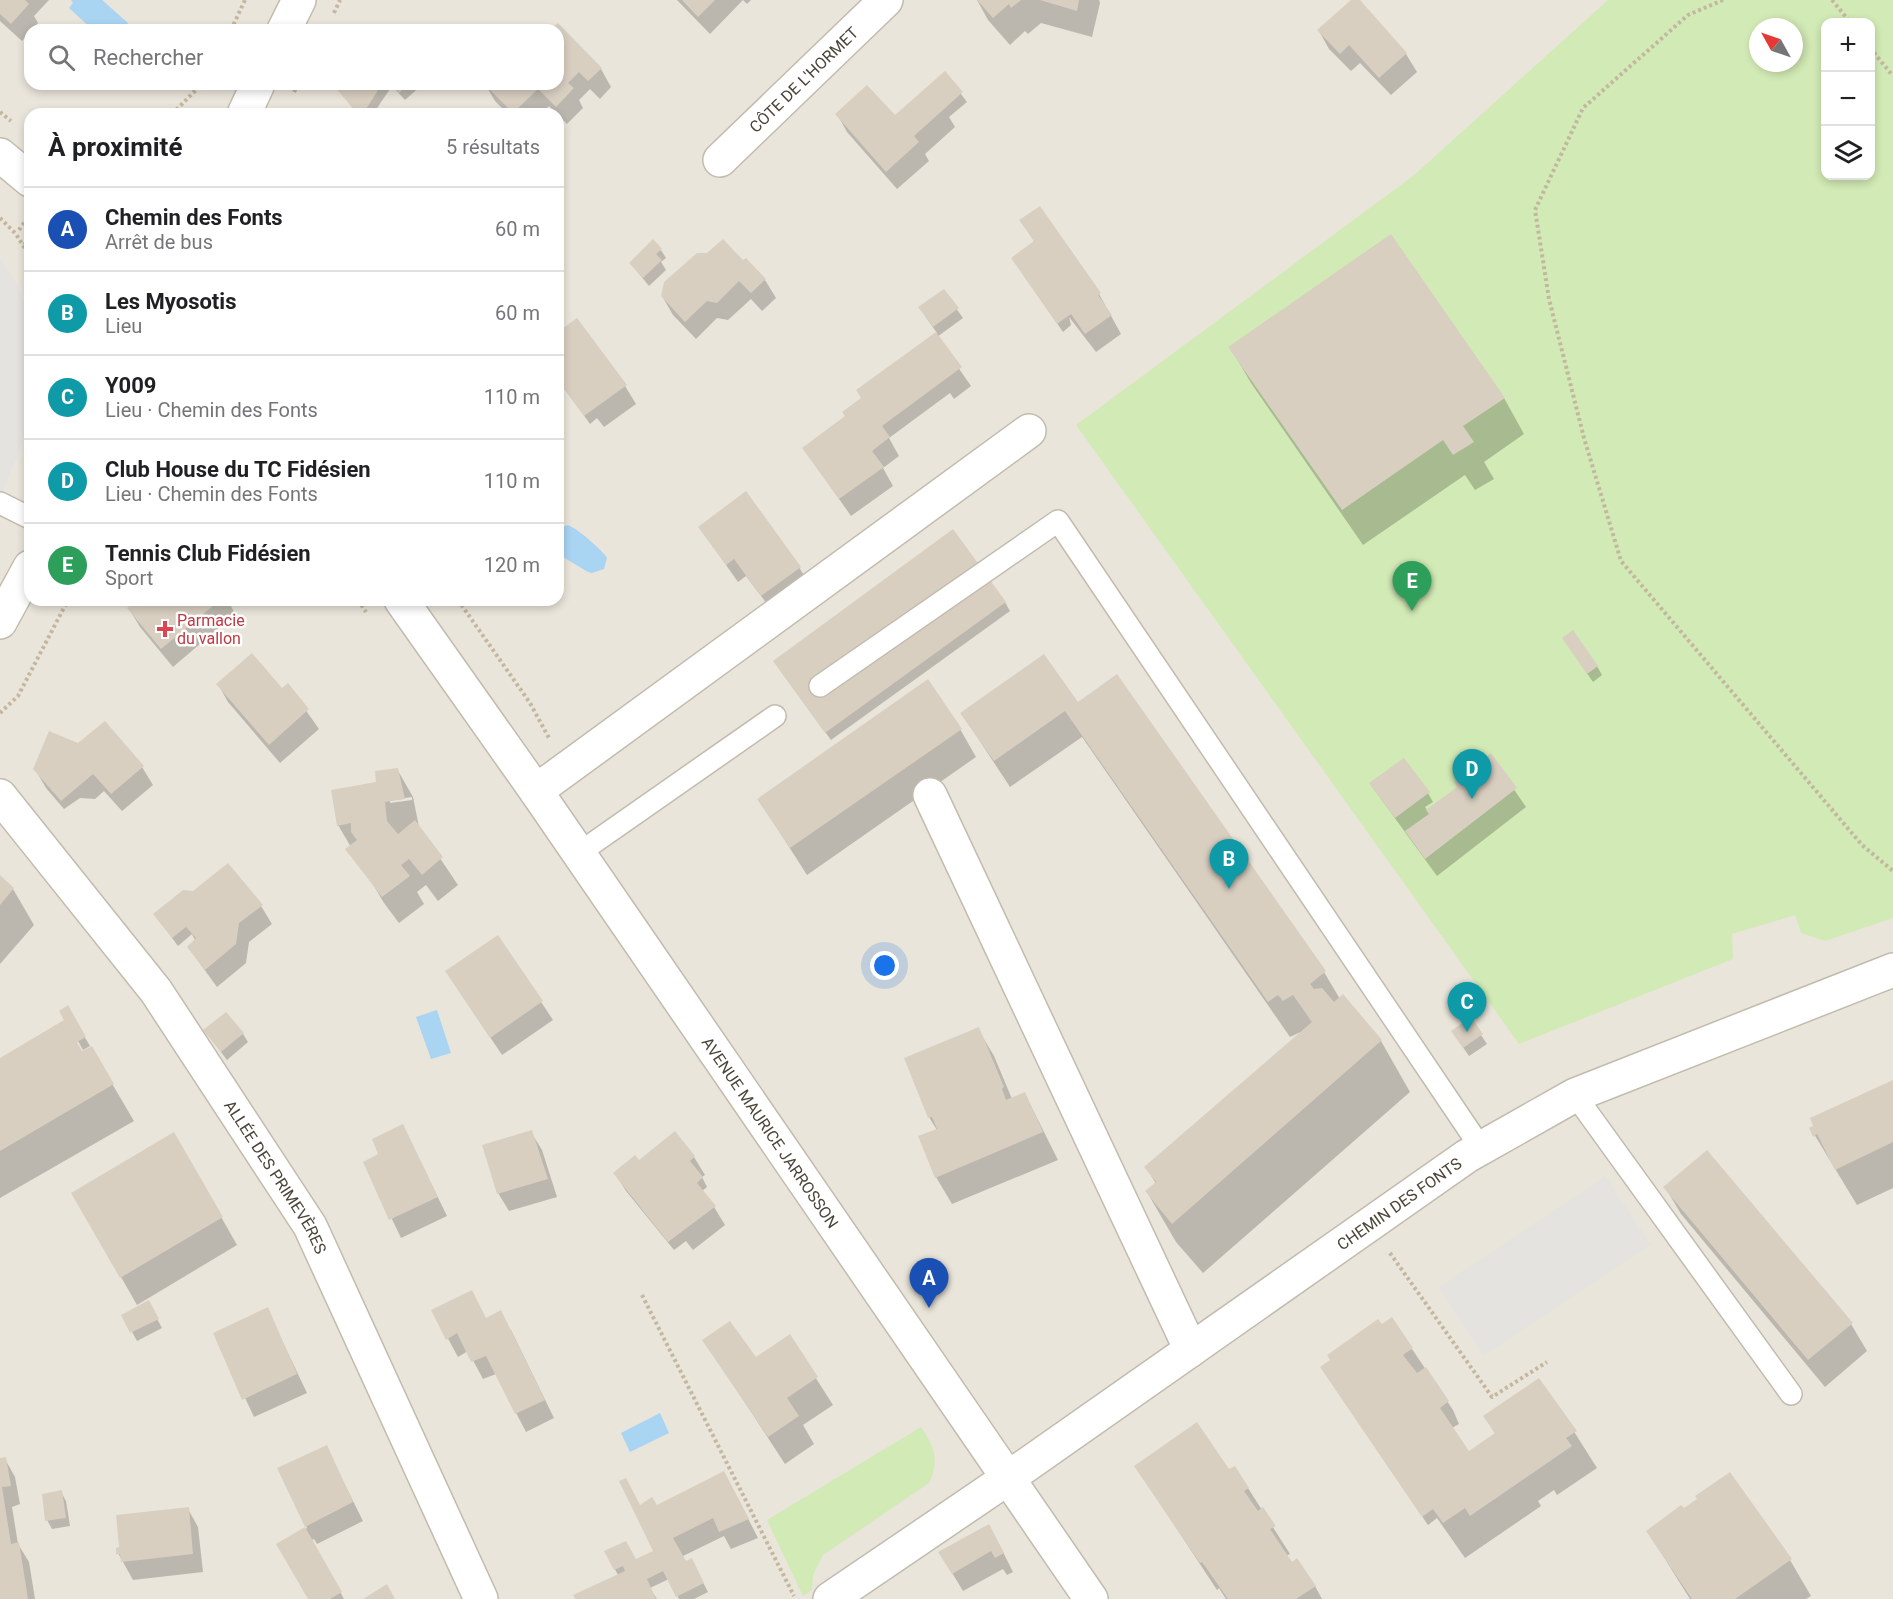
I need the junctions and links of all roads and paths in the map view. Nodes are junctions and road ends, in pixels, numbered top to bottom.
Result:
1 (245, 0) edge
2 (299, 0) edge
3 (886, 0) edge
4 (1723, 0) edge
5 (1832, 0) edge
6 (1847, 18) edge
7 (234, 24) edge
8 (287, 24) edge
9 (1875, 54) edge
10 (1893, 75) edge
11 (196, 90) edge
12 (255, 90) edge
13 (178, 108) edge
14 (247, 108) edge
15 (0, 155) edge
16 (720, 160) dead end
17 (24, 175) edge
18 (0, 218) edge
19 (24, 223) edge
20 (19, 230) dead end
21 (24, 245) edge
22 (1029, 431) dead end
23 (0, 503) edge
24 (24, 515) edge
25 (24, 578) edge
26 (65, 606) edge
27 (405, 606) edge
28 (462, 606) edge
29 (0, 622) edge
30 (820, 686) dead end
31 (0, 713) edge
32 (775, 717) dead end
33 (535, 789) junction
34 (930, 795) dead end
35 (0, 796) edge
36 (579, 853) junction
37 (1893, 871) edge
38 (1893, 969) edge
39 (1575, 1095) junction
40 (1481, 1148) junction
41 (1370, 1224) junction
42 (642, 1295) dead end
43 (1191, 1350) junction
44 (1547, 1362) dead end
45 (1791, 1394) dead end
46 (1008, 1478) junction
47 (481, 1599) edge
48 (796, 1599) edge
49 (830, 1599) edge
50 (1091, 1599) edge

1 - 7 path
2 - 8 street
3 - 16 street, CÔTE DE L'HORMET
4 - 37 path
5 - 6 path
9 - 10 path
11 - 13 path
12 - 14 street
15 - 17 street
18 - 21 path
19 - 20 path
22 - 33 street
23 - 24 lane
25 - 29 street
26 - 31 path
27 - 33 street, AVENUE MAURICE JARROSSON
28 - 33 path
30 - 40 lane
32 - 36 lane
33 - 36 street, AVENUE MAURICE JARROSSON
34 - 43 street
35 - 47 street, ALLÉE DES PRIMEVÈRES
36 - 46 street, AVENUE MAURICE JARROSSON
38 - 39 street, CHEMIN DES FONTS
39 - 40 street, CHEMIN DES FONTS
39 - 45 lane
40 - 41 street, CHEMIN DES FONTS
41 - 43 street, CHEMIN DES FONTS
41 - 44 path
42 - 48 path
43 - 46 street, CHEMIN DES FONTS
46 - 49 street, CHEMIN DES FONTS
46 - 50 street, AVENUE MAURICE JARROSSON

